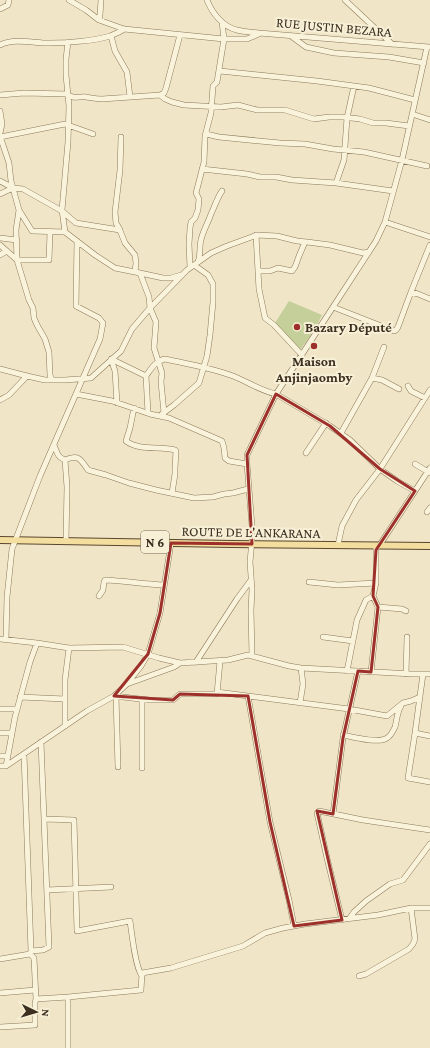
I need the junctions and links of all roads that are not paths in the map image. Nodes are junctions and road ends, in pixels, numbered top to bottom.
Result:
1 (9, 0) edge
2 (69, 0) edge
3 (101, 0) edge
4 (207, 0) edge
5 (345, 0) edge
6 (0, 9) edge
7 (99, 20) junction
8 (222, 22) junction
9 (124, 29) junction
10 (259, 33) junction
11 (180, 35) junction
12 (111, 36) junction
13 (290, 36) junction
14 (224, 39) junction
15 (68, 42) junction
16 (392, 44) junction
17 (0, 45) edge
18 (429, 47) edge
19 (424, 62) junction
20 (220, 71) junction
21 (354, 86) junction
22 (68, 94) junction
23 (160, 94) junction
24 (0, 95) edge
25 (130, 97) junction
26 (416, 100) junction
27 (212, 106) junction
28 (0, 111) edge
29 (412, 114) junction
30 (347, 118) junction
31 (430, 120) edge
32 (68, 125) junction
33 (409, 126) junction
34 (0, 133) edge
35 (93, 134) dead end
36 (206, 134) junction
37 (121, 137) dead end
38 (0, 138) edge
39 (345, 150) junction
40 (402, 160) junction
41 (427, 166) dead end
42 (202, 169) junction
43 (0, 181) edge
44 (336, 183) junction
45 (13, 188) junction
46 (222, 191) dead end
47 (393, 191) junction
48 (0, 194) edge
49 (19, 210) junction
50 (62, 211) junction
51 (385, 222) junction
52 (120, 230) junction
53 (50, 232) junction
54 (65, 232) junction
55 (256, 235) junction
56 (430, 237) edge
57 (0, 238) edge
58 (17, 240) junction
59 (78, 241) junction
60 (305, 242) junction
61 (430, 245) edge
62 (0, 246) edge
63 (7, 251) junction
64 (369, 252) junction
65 (0, 255) edge
66 (17, 260) junction
67 (194, 265) junction
68 (258, 272) junction
69 (138, 273) junction
70 (182, 275) junction
71 (411, 292) junction
72 (430, 299) edge
73 (150, 308) junction
74 (333, 308) junction
75 (384, 347) dead end
76 (302, 355) junction
77 (111, 359) junction
78 (158, 362) junction
79 (204, 367) junction
80 (0, 369) edge
81 (27, 376) junction
82 (146, 376) junction
83 (372, 378) junction
84 (83, 379) junction
85 (52, 380) junction
86 (408, 386) dead end
87 (399, 389) dead end
88 (430, 390) edge
89 (76, 394) junction
90 (276, 394) junction
91 (425, 398) junction
92 (0, 400) edge
93 (118, 403) junction
94 (134, 408) junction
95 (148, 413) junction
96 (162, 414) junction
97 (326, 423) junction
98 (341, 433) junction
99 (54, 445) junction
100 (306, 453) dead end
101 (64, 460) junction
102 (247, 464) junction
103 (415, 464) dead end
104 (380, 468) junction
105 (429, 471) edge
106 (248, 489) junction
107 (415, 491) junction
108 (172, 493) junction
109 (0, 540) edge
110 (15, 541) junction
111 (66, 541) junction
112 (171, 543) junction
113 (251, 544) junction
114 (338, 545) junction
115 (377, 546) junction
116 (430, 546) edge
117 (251, 580) junction
118 (308, 582) dead end
119 (376, 583) junction
120 (164, 585) junction
121 (99, 596) dead end
122 (373, 596) junction
123 (378, 607) junction
124 (406, 611) dead end
125 (323, 637) dead end
126 (408, 637) dead end
127 (3, 639) edge
128 (353, 641) junction
129 (37, 643) junction
130 (69, 648) junction
131 (148, 654) junction
132 (252, 656) junction
133 (220, 661) junction
134 (196, 662) junction
135 (180, 663) junction
136 (301, 668) junction
137 (347, 671) junction
138 (358, 671) junction
139 (371, 672) junction
140 (406, 674) junction
141 (423, 674) junction
142 (430, 674) edge
143 (127, 684) junction
144 (217, 692) junction
145 (115, 696) junction
146 (248, 696) junction
147 (20, 697) junction
148 (420, 697) junction
149 (65, 698) junction
150 (142, 700) junction
151 (300, 703) junction
152 (403, 703) junction
153 (0, 709) edge
154 (17, 709) junction
155 (349, 709) junction
156 (65, 726) junction
157 (0, 733) edge
158 (12, 733) junction
159 (415, 733) junction
160 (343, 735) junction
161 (430, 736) edge
162 (41, 742) junction
163 (24, 754) junction
164 (0, 756) edge
165 (8, 756) junction
166 (0, 766) edge
167 (6, 766) junction
168 (118, 767) dead end
169 (142, 768) dead end
170 (430, 782) edge
171 (333, 814) junction
172 (45, 819) junction
173 (430, 830) edge
174 (430, 844) edge
175 (111, 887) dead end
176 (76, 889) junction
177 (47, 890) junction
178 (411, 908) junction
179 (430, 908) edge
180 (349, 919) junction
181 (342, 920) junction
182 (294, 926) junction
183 (31, 953) junction
184 (0, 959) edge
185 (142, 976) junction
186 (359, 976) dead end
187 (35, 990) junction
188 (0, 993) edge
189 (68, 997) junction
190 (36, 999) junction
191 (0, 1028) edge
192 (68, 1048) edge

1 - 6 street
2 - 7 street
3 - 7 street
4 - 8 street
5 - 16 street
7 - 9 street
8 - 10 street, RUE JUSTIN BEZARA
8 - 14 street
9 - 11 street
9 - 12 street
10 - 13 street, RUE JUSTIN BEZARA
10 - 14 street
11 - 14 street
11 - 23 street
12 - 15 street
12 - 25 street
13 - 16 street, RUE JUSTIN BEZARA
13 - 19 street
14 - 20 street
15 - 17 street
15 - 22 street
16 - 18 street, RUE JUSTIN BEZARA
18 - 19 street
19 - 26 street
20 - 21 street
20 - 27 street
21 - 26 street
21 - 30 street
22 - 24 street
22 - 25 street
22 - 32 street
23 - 25 street
23 - 27 street
26 - 29 street
27 - 30 street
27 - 36 street
28 - 34 street
29 - 31 street
29 - 33 street
30 - 33 street
30 - 39 street
32 - 35 street
32 - 38 street
32 - 50 street
33 - 40 street
36 - 39 street
36 - 42 street
37 - 52 street
38 - 45 street
39 - 40 street
39 - 44 street
40 - 41 street
40 - 47 street
42 - 44 street
42 - 67 street
43 - 45 street
44 - 47 street
45 - 48 street
45 - 49 street
45 - 50 street
46 - 67 street
47 - 51 street
49 - 53 street
49 - 58 street
50 - 52 street
50 - 54 street
51 - 56 street
51 - 64 street
52 - 69 street
53 - 54 street
53 - 66 street
54 - 59 street
55 - 60 street
55 - 67 street
55 - 68 street
57 - 58 street
58 - 66 street
59 - 69 street
59 - 84 street
60 - 64 street
60 - 68 street
61 - 71 street
62 - 63 street
63 - 65 street
63 - 66 street
64 - 74 street
66 - 85 street
67 - 70 street
67 - 79 street
68 - 76 street
69 - 70 street
69 - 73 street
70 - 73 street
71 - 72 street
71 - 74 street
73 - 77 street
73 - 78 street
74 - 76 street
75 - 83 street
76 - 90 street
77 - 82 street
77 - 84 street
77 - 93 street
78 - 79 street
78 - 82 street
78 - 96 street
79 - 90 street
79 - 96 street
80 - 81 street
81 - 85 street
81 - 92 street
82 - 95 street
83 - 87 street
83 - 98 street
84 - 85 street
84 - 89 street
86 - 91 street
88 - 91 street
89 - 93 street
89 - 99 street
90 - 97 street
90 - 102 street
91 - 104 street
93 - 94 street
94 - 95 street
94 - 108 street
95 - 96 street
96 - 102 street
97 - 98 street
97 - 100 street
98 - 104 street
99 - 101 street
99 - 110 street
101 - 108 street
101 - 111 street
102 - 106 street
103 - 105 street
104 - 107 street
104 - 114 street
105 - 107 street
106 - 108 street
106 - 113 street
107 - 115 street
109 - 110 main road, ROUTE DE L'ANKARANA / N 6
110 - 111 main road, ROUTE DE L'ANKARANA / N 6
110 - 127 street
111 - 112 main road, ROUTE DE L'ANKARANA / N 6
112 - 113 main road, ROUTE DE L'ANKARANA / N 6
112 - 120 street
113 - 114 main road, ROUTE DE L'ANKARANA / N 6
113 - 117 street
114 - 115 main road, ROUTE DE L'ANKARANA / N 6
115 - 116 main road, ROUTE DE L'ANKARANA / N 6
115 - 119 street
117 - 132 street
117 - 134 street
118 - 119 street
119 - 122 street
120 - 121 street
120 - 131 street
122 - 123 street
122 - 128 street
123 - 124 street
123 - 139 street
125 - 128 street
126 - 140 street
127 - 129 street
128 - 137 street
129 - 130 street
129 - 147 street
130 - 131 street
130 - 149 street
131 - 135 street
131 - 143 street
132 - 133 street
132 - 136 street
133 - 134 street
133 - 144 street
134 - 135 street
135 - 143 street
136 - 137 street
136 - 151 street
137 - 138 street
138 - 139 street
138 - 155 street
139 - 140 street
140 - 141 street
141 - 142 street
141 - 148 street
143 - 145 street
144 - 146 street
144 - 150 street
145 - 150 street
145 - 156 street
145 - 168 street
146 - 151 street
146 - 182 street
147 - 149 street
147 - 154 street
148 - 152 street
148 - 159 street
149 - 156 street
150 - 169 street
151 - 155 street
152 - 155 street
152 - 160 street
153 - 154 street
154 - 158 street
155 - 160 street
156 - 162 street
157 - 158 street
158 - 165 street
159 - 161 street
159 - 170 street
160 - 171 street
162 - 163 street
162 - 172 street
163 - 167 street
163 - 183 street
164 - 165 street
165 - 167 street
166 - 167 street
171 - 173 street
171 - 181 street
172 - 176 street
172 - 177 street
174 - 180 street
175 - 176 street
176 - 177 street
176 - 185 street
177 - 183 street
178 - 179 street
178 - 180 street
178 - 186 street
180 - 181 street
181 - 182 street
182 - 185 street
183 - 184 street
183 - 187 street
185 - 189 street
187 - 188 street
187 - 190 street
189 - 190 street
189 - 192 street
190 - 191 street

